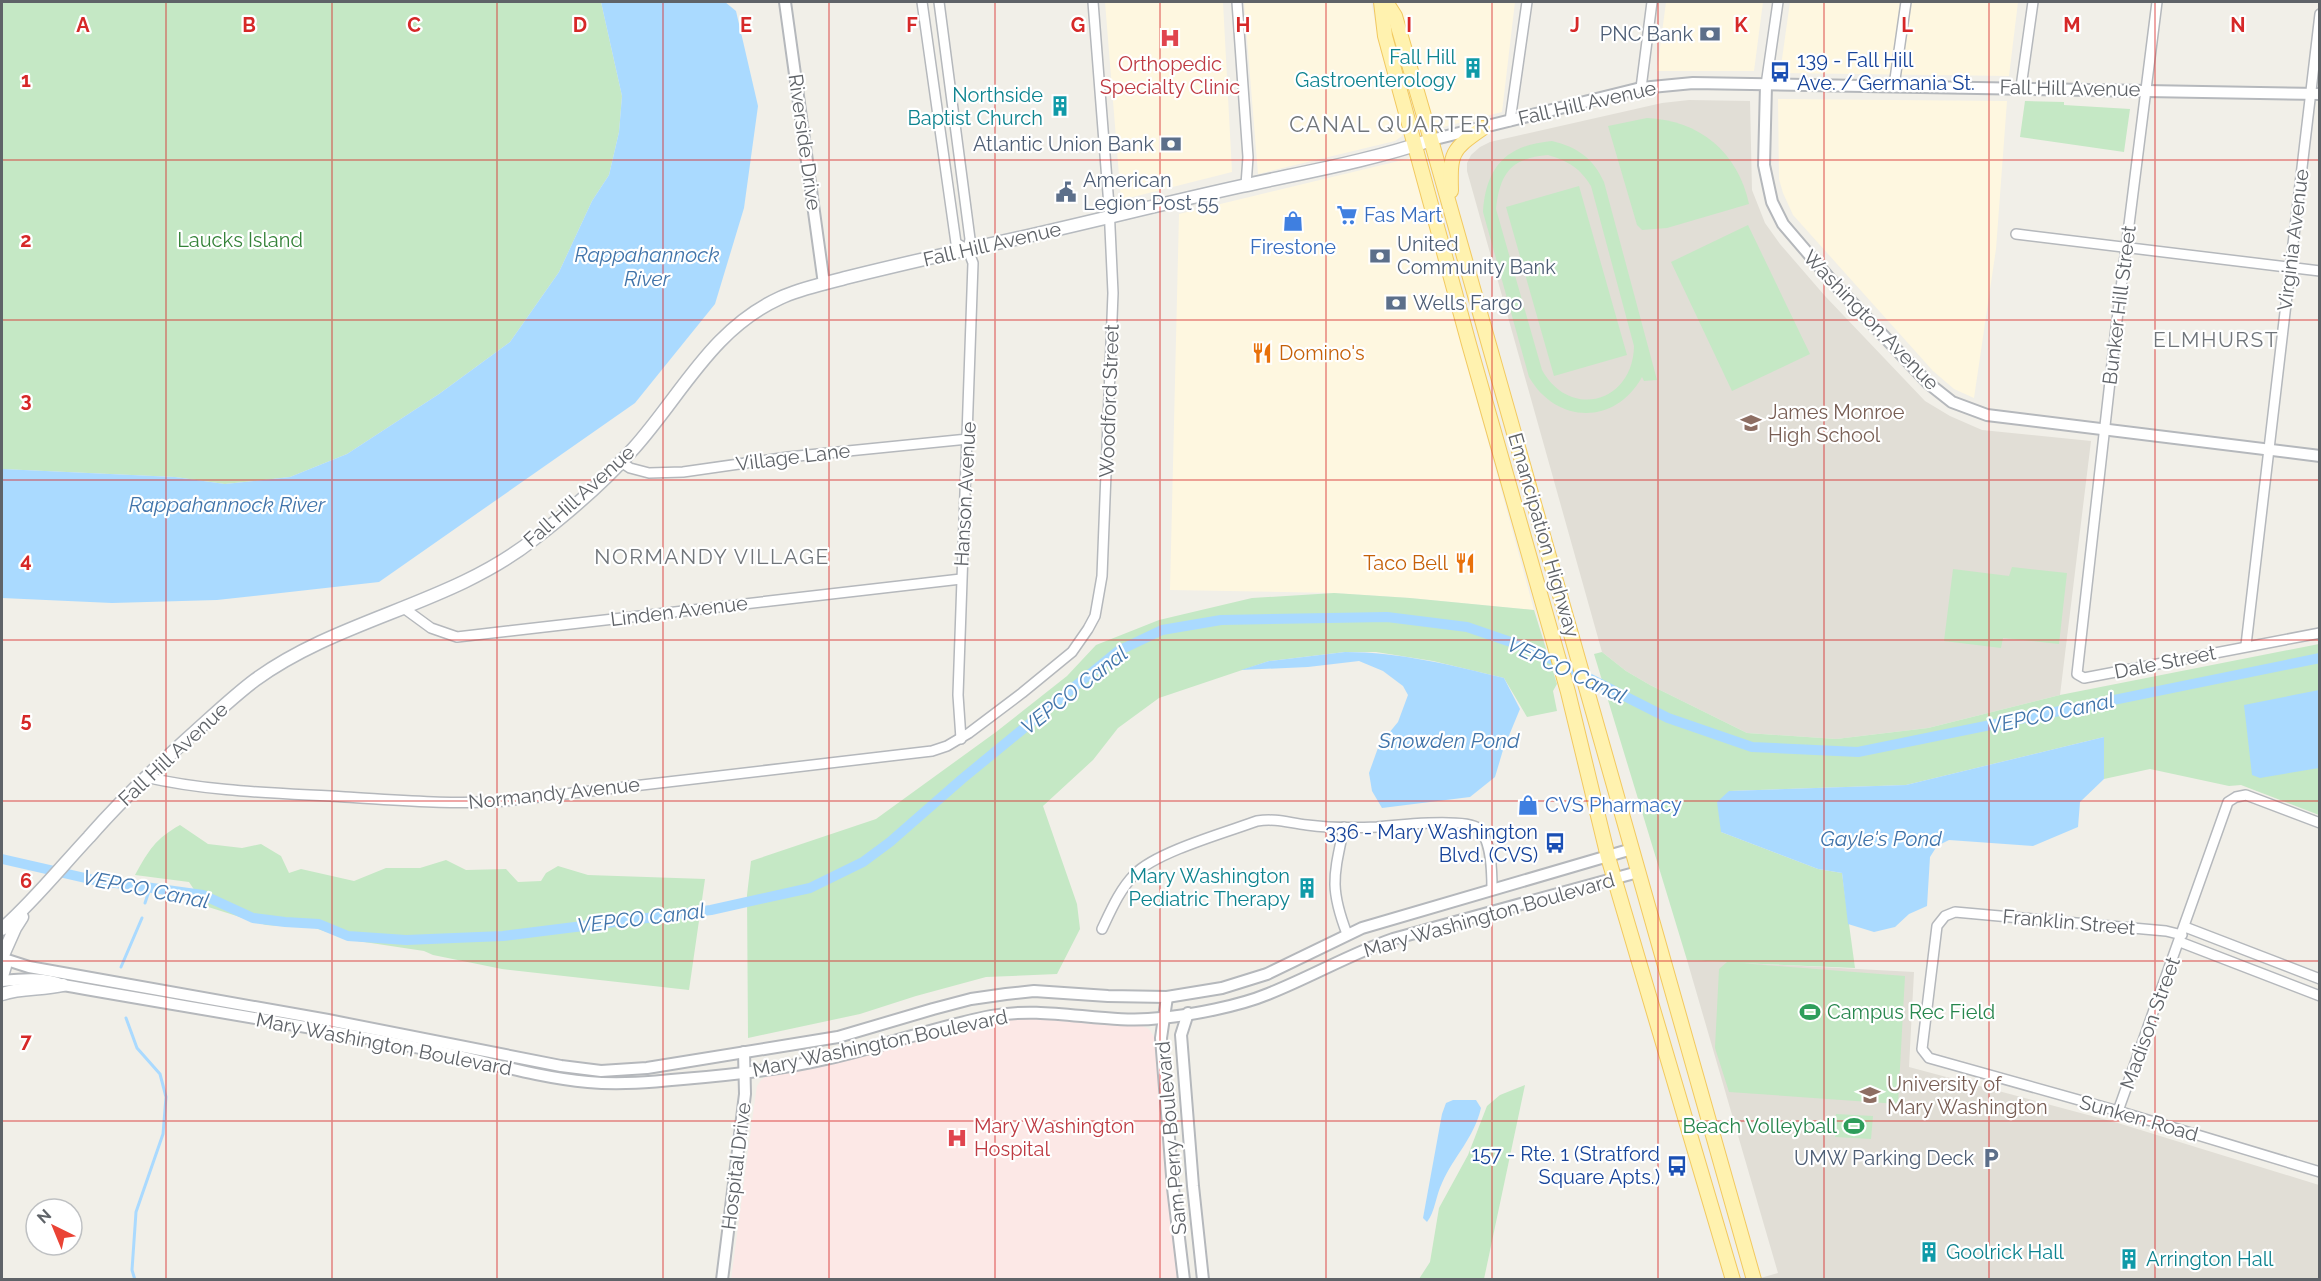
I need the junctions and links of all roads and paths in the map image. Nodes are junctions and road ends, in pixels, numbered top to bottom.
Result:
1 (785, 2) edge
2 (922, 2) edge
3 (939, 2) edge
4 (1093, 2) edge
5 (1237, 2) edge
6 (1381, 2) edge
7 (1386, 2) edge
8 (1527, 2) edge
9 (1652, 2) edge
10 (1778, 2) edge
11 (1906, 2) edge
12 (2033, 2) edge
13 (2157, 2) edge
14 (2319, 14) edge
15 (1766, 86) junction
16 (1894, 86) junction
17 (2021, 87) junction
18 (1641, 88) junction
19 (2145, 90) junction
20 (2315, 94) edge
21 (1510, 121) junction
22 (1483, 128) junction
23 (1431, 140) junction
24 (1416, 145) junction
25 (1246, 185) junction
26 (1451, 211) junction
27 (1109, 218) junction
28 (2016, 234) dead end
29 (2126, 247) junction
30 (968, 250) junction
31 (2290, 267) junction
32 (2319, 270) edge
33 (824, 284) junction
34 (2104, 430) junction
35 (968, 439) junction
36 (2268, 449) junction
37 (2319, 456) edge
38 (621, 462) junction
39 (961, 579) junction
40 (2084, 608) joint
41 (405, 609) junction
42 (2319, 633) edge
43 (2246, 645) junction
44 (961, 739) junction
45 (145, 777) junction
46 (2319, 823) edge
47 (1344, 827) junction
48 (1632, 849) junction
49 (1608, 857) junction
50 (1638, 872) junction
51 (1615, 878) junction
52 (1492, 890) junction
53 (30, 904) junction
54 (2, 929) edge
55 (1102, 929) dead end
56 (1347, 934) junction
57 (2183, 935) junction
58 (3, 955) edge
59 (2, 976) edge
60 (2319, 979) edge
61 (2, 981) edge
62 (63, 985) junction
63 (2, 994) edge
64 (2319, 996) edge
65 (1167, 997) junction
66 (1188, 1013) junction
67 (1163, 1018) junction
68 (744, 1052) junction
69 (1925, 1054) joint
70 (746, 1073) junction
71 (2118, 1111) junction
72 (2319, 1172) edge
73 (722, 1280) edge
74 (1184, 1280) edge
75 (1203, 1280) edge
76 (1733, 1280) edge
77 (1754, 1280) edge

1 - 33 street, Riverside Drive
2 - 30 street, Hanson Avenue
3 - 30 street, Hanson Avenue
4 - 27 street, Woodford Street
5 - 25 street
6 - 24 main road, Emancipation Highway
7 - 23 main road, Emancipation Highway
8 - 21 street
9 - 18 street
10 - 15 street
11 - 16 street
12 - 17 street
13 - 19 street, Bunker Hill Street
14 - 20 street, Virginia Avenue
15 - 16 street, Fall Hill Avenue
15 - 18 street, Fall Hill Avenue
15 - 34 street, Washington Avenue
16 - 17 street, Fall Hill Avenue
17 - 19 street, Fall Hill Avenue
18 - 21 street, Fall Hill Avenue
19 - 20 street, Fall Hill Avenue
19 - 29 street, Bunker Hill Street
20 - 31 street, Virginia Avenue
21 - 22 street, Fall Hill Avenue
22 - 23 street, Fall Hill Avenue
22 - 26 main road
23 - 24 main road, Fall Hill Avenue
23 - 26 main road, Emancipation Highway
24 - 25 main road, Fall Hill Avenue
24 - 49 main road, Emancipation Highway
25 - 27 main road, Fall Hill Avenue
26 - 48 main road, Emancipation Highway
27 - 30 main road, Fall Hill Avenue
27 - 44 street, Woodford Street
28 - 29 street
29 - 31 street
29 - 34 street, Bunker Hill Street
30 - 33 main road, Fall Hill Avenue
30 - 35 street, Hanson Avenue
31 - 32 street
31 - 36 street, Virginia Avenue
33 - 38 main road, Fall Hill Avenue
34 - 36 street, Washington Avenue
34 - 40 street, Bunker Hill Street
35 - 38 street, Village Lane
35 - 39 street, Hanson Avenue
36 - 37 street, Washington Avenue
36 - 43 street, Virginia Avenue
38 - 41 main road, Fall Hill Avenue
39 - 41 street, Linden Avenue
39 - 44 street, Hanson Avenue
40 - 43 street, Dale Street
41 - 45 main road, Fall Hill Avenue
42 - 43 street, Dale Street
44 - 45 street, Normandy Avenue
45 - 53 main road, Fall Hill Avenue
46 - 57 street, Madison Street
47 - 52 street
47 - 55 street
47 - 56 street
48 - 49 street, Mary Washington Boulevard
48 - 50 main road, Emancipation Highway
49 - 51 main road, Emancipation Highway
49 - 52 street, Mary Washington Boulevard
50 - 51 street, Mary Washington Boulevard
50 - 77 main road, Emancipation Highway
51 - 66 street, Mary Washington Boulevard
51 - 76 main road, Emancipation Highway
52 - 56 street, Mary Washington Boulevard
53 - 54 main road, Fall Hill Avenue
53 - 58 main road, Fall Hill Avenue
56 - 65 street, Mary Washington Boulevard
57 - 60 street, Franklin Street
57 - 64 street, Franklin Street
57 - 69 street, Franklin Street
57 - 71 street, Madison Street
58 - 59 main road, Fall Hill Avenue
58 - 68 street, Mary Washington Boulevard
61 - 62 street, Mary Washington Boulevard
62 - 63 main road
62 - 70 street, Mary Washington Boulevard
65 - 67 street, Sam Perry Boulevard
65 - 68 street, Mary Washington Boulevard
66 - 67 street, Mary Washington Boulevard
66 - 75 street, Sam Perry Boulevard
67 - 70 street, Mary Washington Boulevard
67 - 74 street, Sam Perry Boulevard
68 - 70 street, Hospital Drive
69 - 71 street, Sunken Road
70 - 73 street, Hospital Drive
71 - 72 street, Sunken Road

